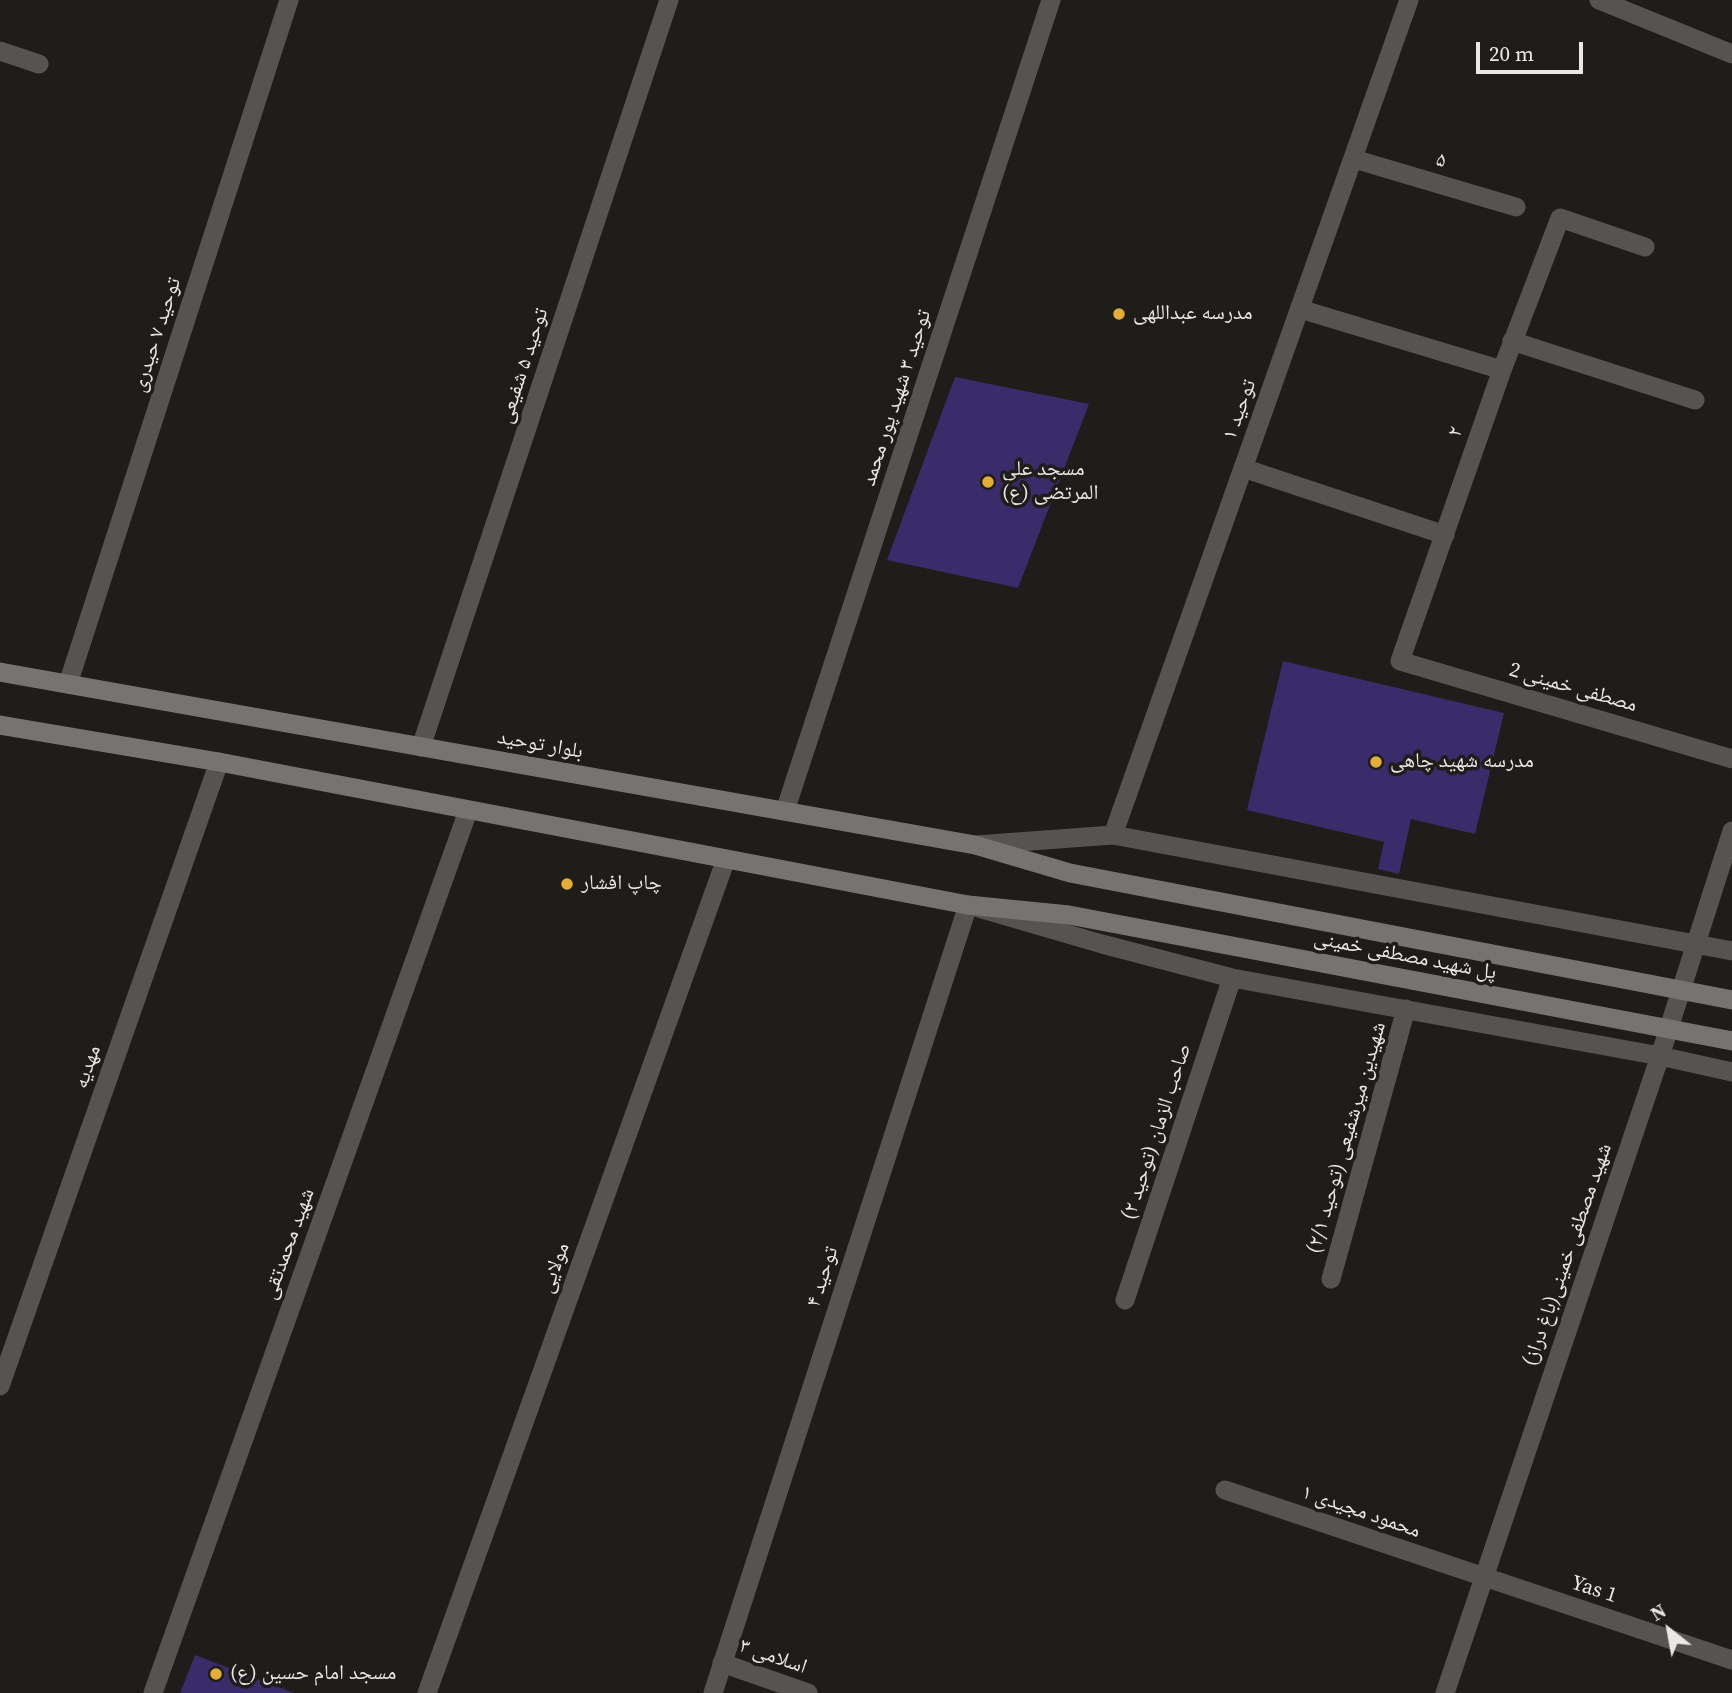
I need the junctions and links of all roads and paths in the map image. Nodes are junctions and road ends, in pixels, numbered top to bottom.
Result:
1 (289, 0) edge
2 (669, 0) edge
3 (1051, 0) edge
4 (1409, 0) edge
5 (1599, 0) edge
6 (0, 51) edge
7 (1732, 54) edge
8 (39, 64) dead end
9 (1354, 159) junction
10 (1516, 207) dead end
11 (1645, 247) dead end
12 (1300, 309) junction
13 (1513, 341) junction
14 (1502, 370) junction
15 (1695, 400) dead end
16 (1243, 468) junction
17 (1445, 535) junction
18 (1400, 661) joint
19 (0, 672) edge
20 (68, 684) junction
21 (0, 725) edge
22 (421, 747) junction
23 (1732, 759) edge
24 (219, 762) junction
25 (468, 810) junction
26 (785, 811) junction
27 (1732, 831) edge
28 (1113, 835) junction
29 (975, 845) junction
30 (726, 859) junction
31 (1070, 873) joint
32 (968, 905) junction
33 (1695, 943) junction
34 (1732, 951) edge
35 (1232, 978) junction
36 (1732, 1000) edge
37 (1406, 1009) junction
38 (1732, 1041) edge
39 (1660, 1056) junction
40 (1732, 1072) edge
41 (1331, 1279) dead end
42 (1125, 1300) dead end
43 (0, 1386) edge
44 (1225, 1490) dead end
45 (1482, 1577) junction
46 (1732, 1660) edge
47 (722, 1663) junction
48 (153, 1693) edge
49 (427, 1693) edge
50 (713, 1693) edge
51 (808, 1693) edge
52 (1445, 1693) edge

1 - 20 street, توحید ۷ حیدری
2 - 22 street, توحید ۵ شفیعی
3 - 26 street, توحید ۳ شهيد پور محمد
4 - 9 street, توحید ۱
5 - 7 street
6 - 8 street
9 - 10 street, ۵
9 - 12 street, توحید ۱
11 - 13 street, ۲
12 - 14 street
12 - 16 street, توحید ۱
13 - 14 street, ۲
13 - 15 street
14 - 17 street, ۲
16 - 17 street
16 - 28 street, توحید ۱
17 - 18 street, ۲
18 - 23 street, مصطفی خمینی 2
19 - 20 main road, بلوار توحید
20 - 22 main road, بلوار توحید
21 - 24 main road
22 - 26 main road, بلوار توحید
24 - 25 main road
24 - 43 street, مهدیه
25 - 30 main road
25 - 48 street, شهید محمدتقی
26 - 29 main road, بلوار توحید
27 - 33 street, شهید مصطفی خمینی(باغ دراز)
28 - 29 street
28 - 33 street
29 - 31 main road, بلوار توحید
30 - 32 main road
30 - 49 street, مولایی
31 - 36 main road, پل شهید مصطفی خمینی
32 - 35 street
32 - 38 main road, پل شهید مصطفی خمینی
32 - 47 street, توحید ۴
33 - 34 street
33 - 39 street, شهید مصطفی خمینی(باغ دراز)
35 - 37 street
35 - 42 street, صاحب الزمان (توحید ۲)
37 - 39 street
37 - 41 street, شهیدین میرشفیعی (توحید ۲/۱)
39 - 40 street
39 - 45 street, شهید مصطفی خمینی(باغ دراز)
44 - 45 street, ۱ محمود مجیدی
45 - 46 street, Yas 1
45 - 52 street, شهید مصطفی خمینی(باغ دراز)
47 - 50 street, توحید ۴
47 - 51 street, ۳ اسلامی

